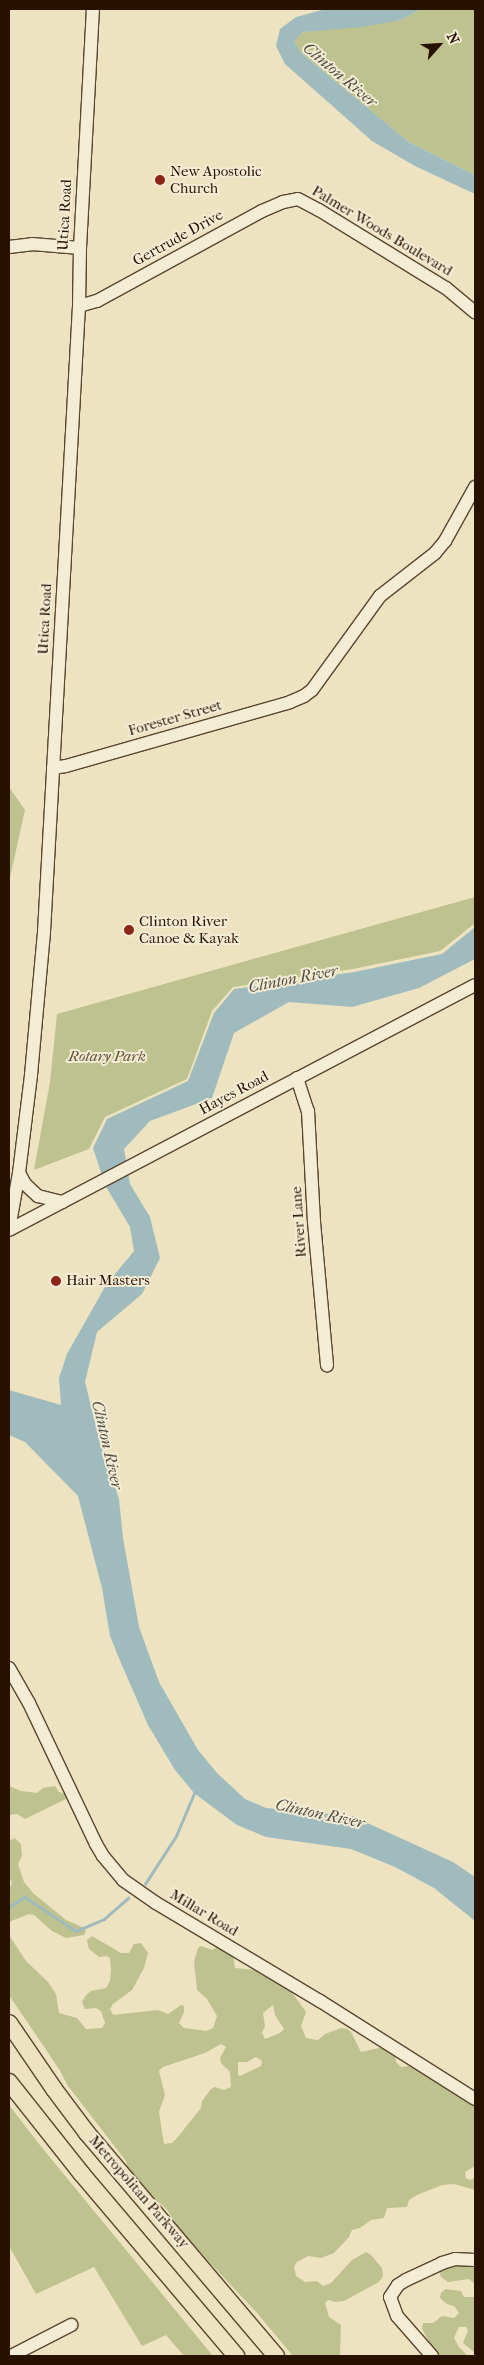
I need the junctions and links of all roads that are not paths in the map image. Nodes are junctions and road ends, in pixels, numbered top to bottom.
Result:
1 (93, 9) edge
2 (294, 200) joint
3 (9, 247) edge
4 (80, 248) junction
5 (79, 306) junction
6 (475, 312) edge
7 (475, 487) edge
8 (53, 768) junction
9 (475, 985) edge
10 (297, 1078) junction
11 (19, 1172) junction
12 (62, 1202) junction
13 (9, 1230) edge
14 (327, 1365) dead end
15 (9, 1668) edge
16 (9, 2023) edge
17 (9, 2082) edge
18 (475, 2098) edge
19 (475, 2260) edge
20 (71, 2325) dead end
21 (11, 2356) edge
22 (236, 2356) edge
23 (276, 2356) edge
24 (432, 2356) edge

1 - 4 street, Utica Road
2 - 5 street, Gertrude Drive
2 - 6 street, Palmer Woods Boulevard
3 - 4 street
4 - 5 street, Utica Road
5 - 8 street, Utica Road
7 - 8 street, Forester Street
8 - 11 street, Utica Road
9 - 10 street, Hayes Road
10 - 12 street, Hayes Road
10 - 14 street, River Lane
11 - 12 street
11 - 13 street, Utica Road
12 - 13 street, Hayes Road
15 - 18 street, Millar Road
16 - 23 main road, Metropolitan Parkway
17 - 22 main road, Metropolitan Parkway
19 - 24 street
20 - 21 street

